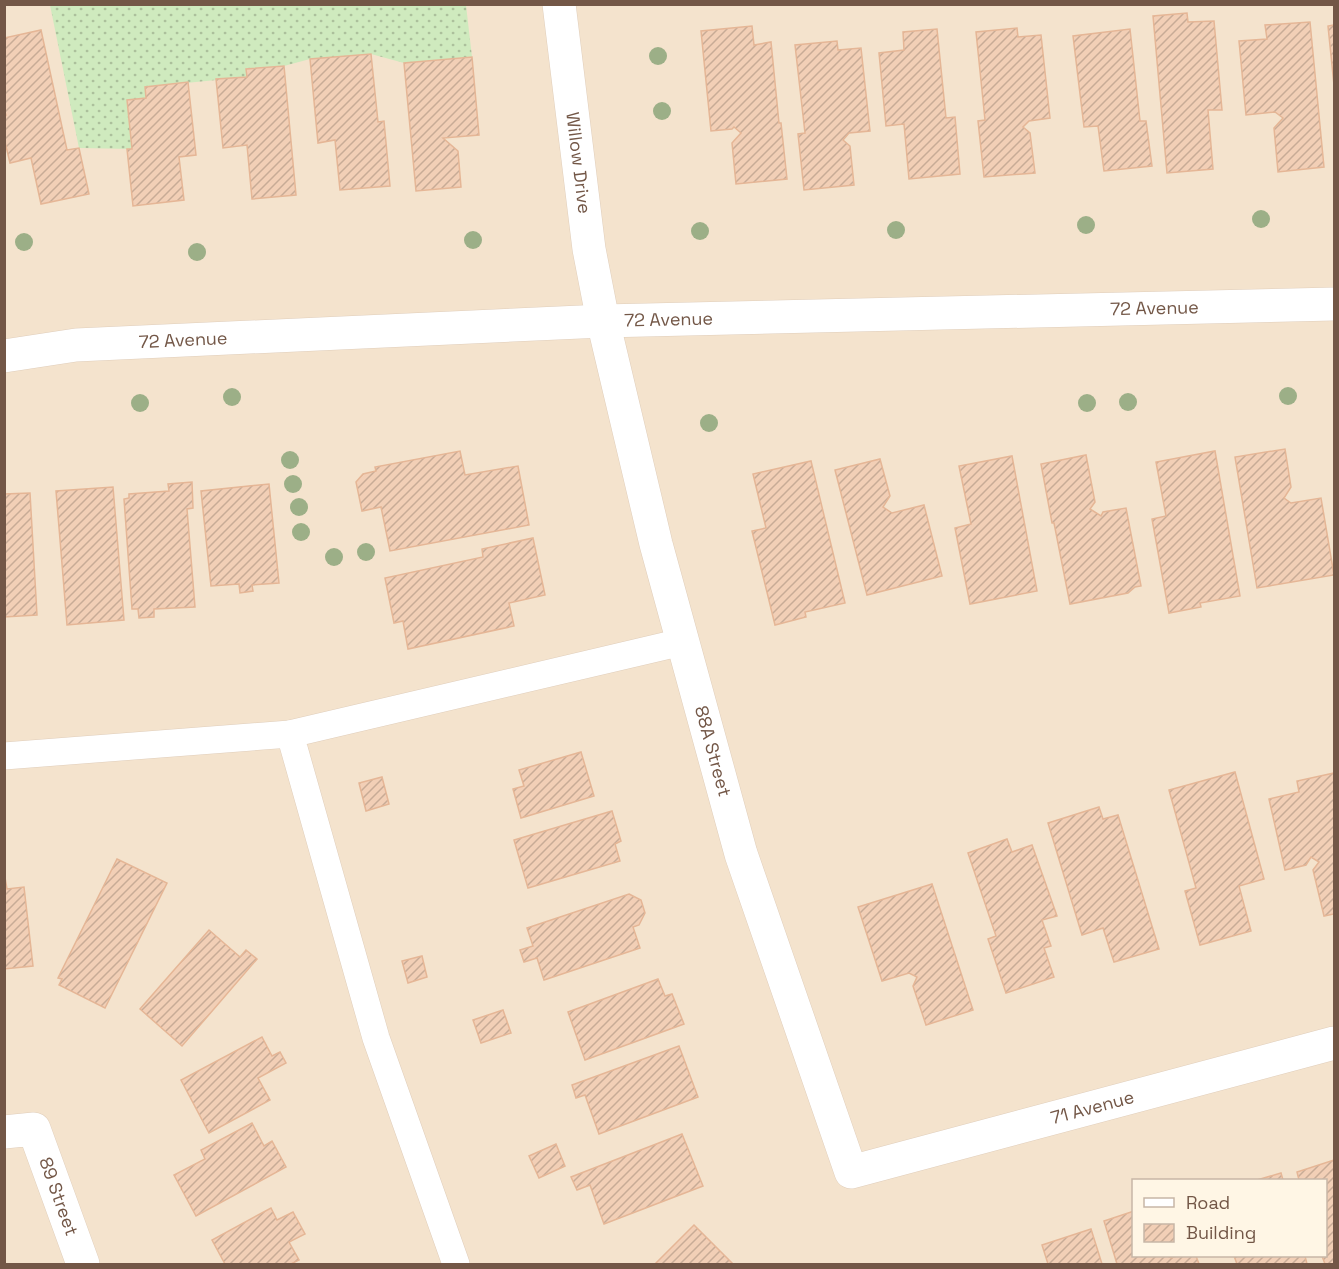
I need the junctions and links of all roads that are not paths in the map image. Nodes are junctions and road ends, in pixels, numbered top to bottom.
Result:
1 (559, 4) edge
2 (1335, 304) edge
3 (603, 321) junction
4 (4, 356) edge
5 (682, 642) junction
6 (290, 734) junction
7 (4, 756) edge
8 (1335, 1043) edge
9 (19, 1130) edge
10 (851, 1172) joint
11 (83, 1264) edge
12 (456, 1264) edge

1 - 3 street, Willow Drive
2 - 3 street, 72 Avenue
3 - 4 street, 72 Avenue
3 - 5 street, 88A Street
5 - 6 lane
5 - 10 street, 88A Street
6 - 7 lane
6 - 12 lane
8 - 10 street, 71 Avenue
9 - 11 street, 89 Street

